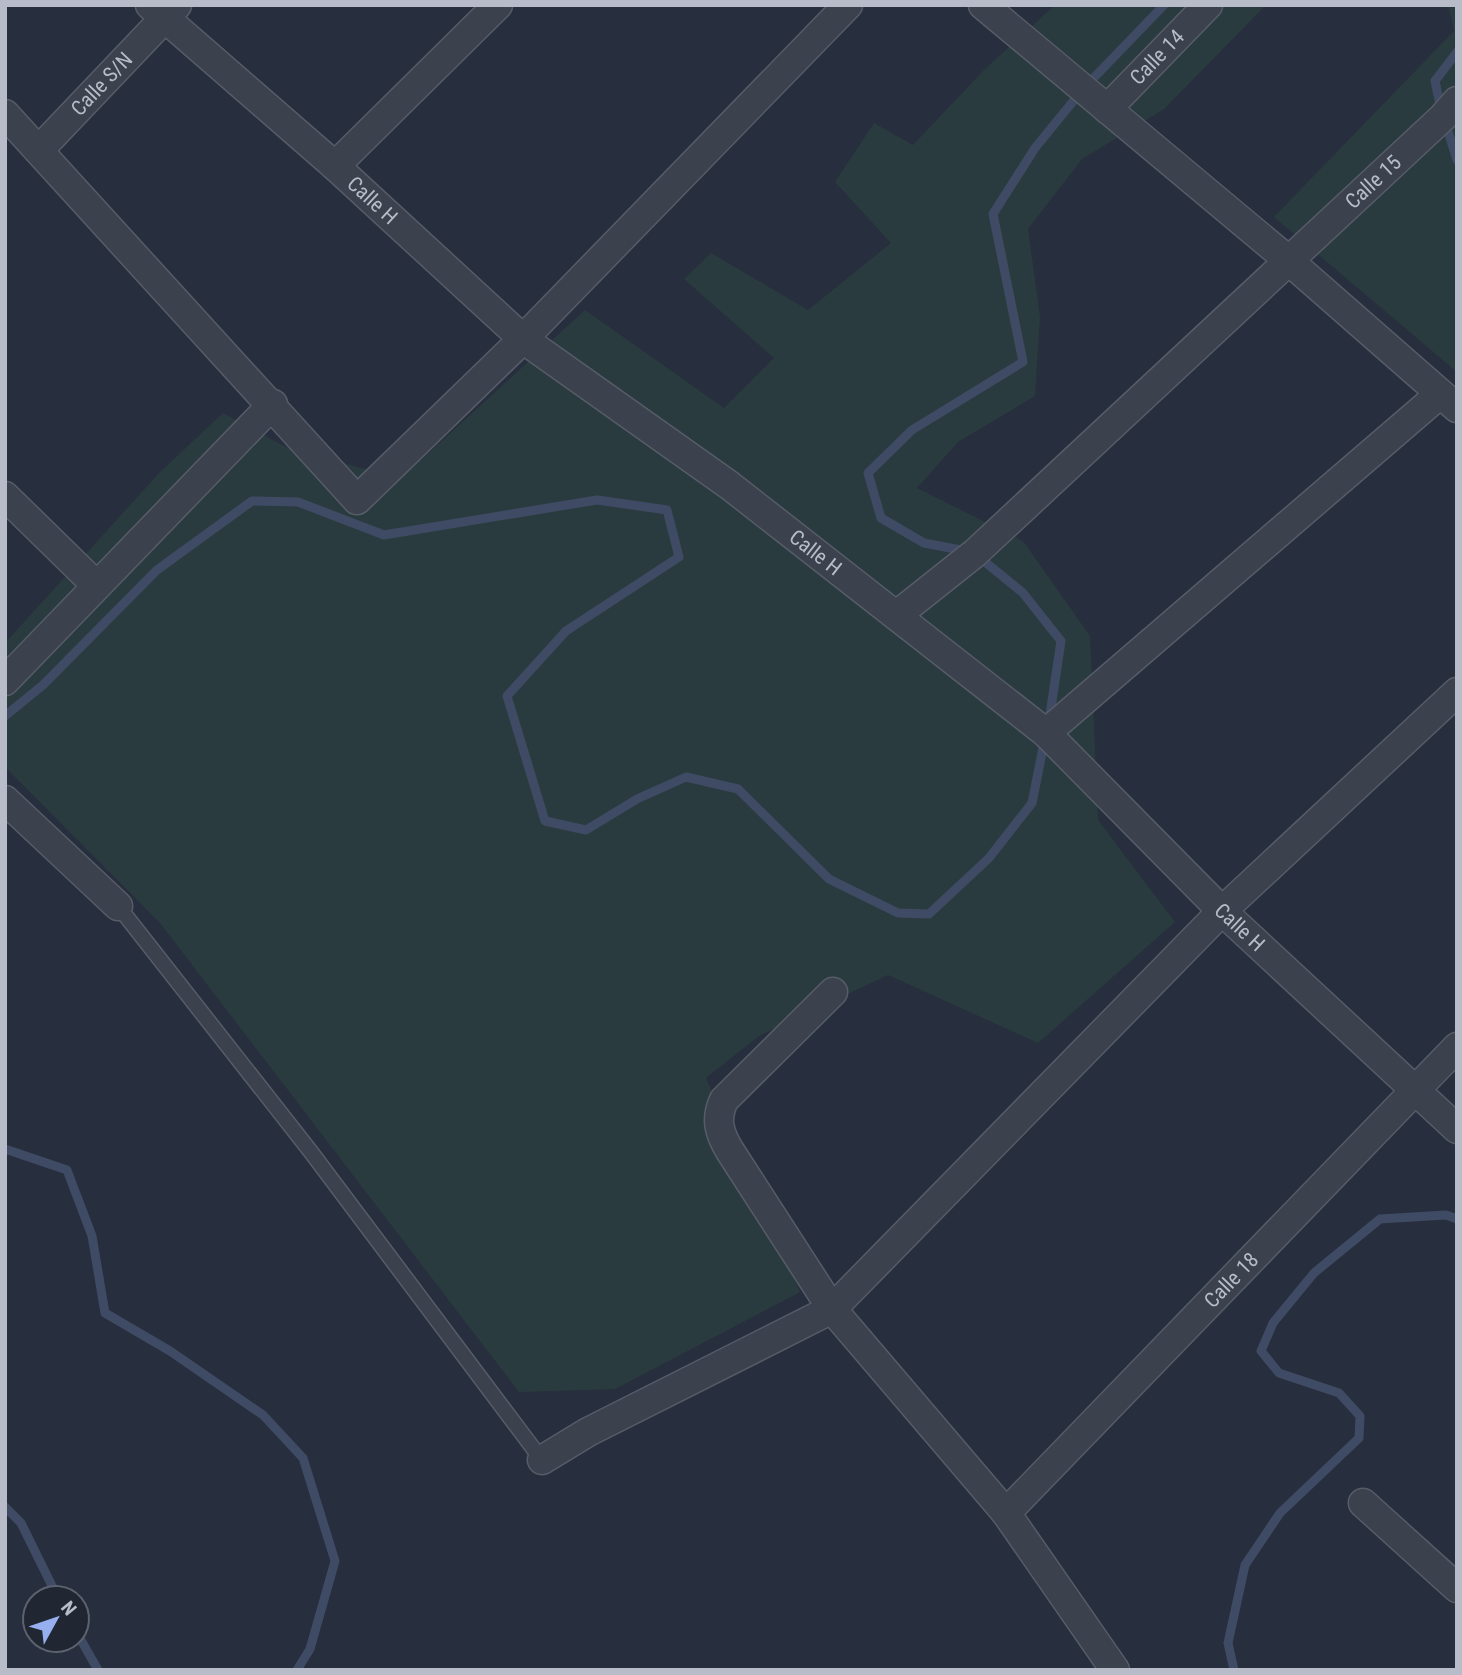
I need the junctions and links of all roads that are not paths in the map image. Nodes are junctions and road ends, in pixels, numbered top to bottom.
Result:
1 (498, 5) edge
2 (848, 5) edge
3 (983, 5) edge
4 (1208, 5) edge
5 (164, 9) edge
6 (1457, 101) edge
7 (1107, 109) junction
8 (5, 114) edge
9 (38, 150) junction
10 (335, 166) junction
11 (1288, 260) junction
12 (523, 339) junction
13 (1448, 401) edge
14 (273, 404) junction
15 (5, 496) edge
16 (96, 585) junction
17 (897, 615) junction
18 (5, 681) edge
19 (1457, 692) edge
20 (1046, 733) junction
21 (5, 800) edge
22 (118, 906) joint
23 (1222, 911) junction
24 (833, 992) dead end
25 (1457, 1047) edge
26 (1413, 1092) junction
27 (1457, 1129) edge
28 (832, 1309) junction
29 (542, 1460) joint
30 (1363, 1503) dead end
31 (1006, 1513) junction
32 (1457, 1588) edge
33 (1115, 1670) edge

1 - 10 street
2 - 12 street
3 - 7 street
4 - 7 street, Calle 14
5 - 9 street, Calle S/N
5 - 10 street, Calle H
6 - 11 street, Calle 15
7 - 11 street
8 - 9 street
9 - 14 street
10 - 12 street, Calle H
11 - 13 street
11 - 17 street, Calle 15
12 - 14 street
12 - 17 street, Calle H
13 - 20 street
14 - 16 street
15 - 16 street
16 - 18 street
17 - 20 street, Calle H
19 - 23 street
20 - 23 street, Calle H
21 - 22 street
22 - 29 lane
23 - 26 street, Calle H
23 - 28 street
24 - 28 street
25 - 26 street, Calle 18
26 - 27 street, Calle H
26 - 31 street, Calle 18
28 - 29 street
28 - 31 street
30 - 32 street
31 - 33 street

